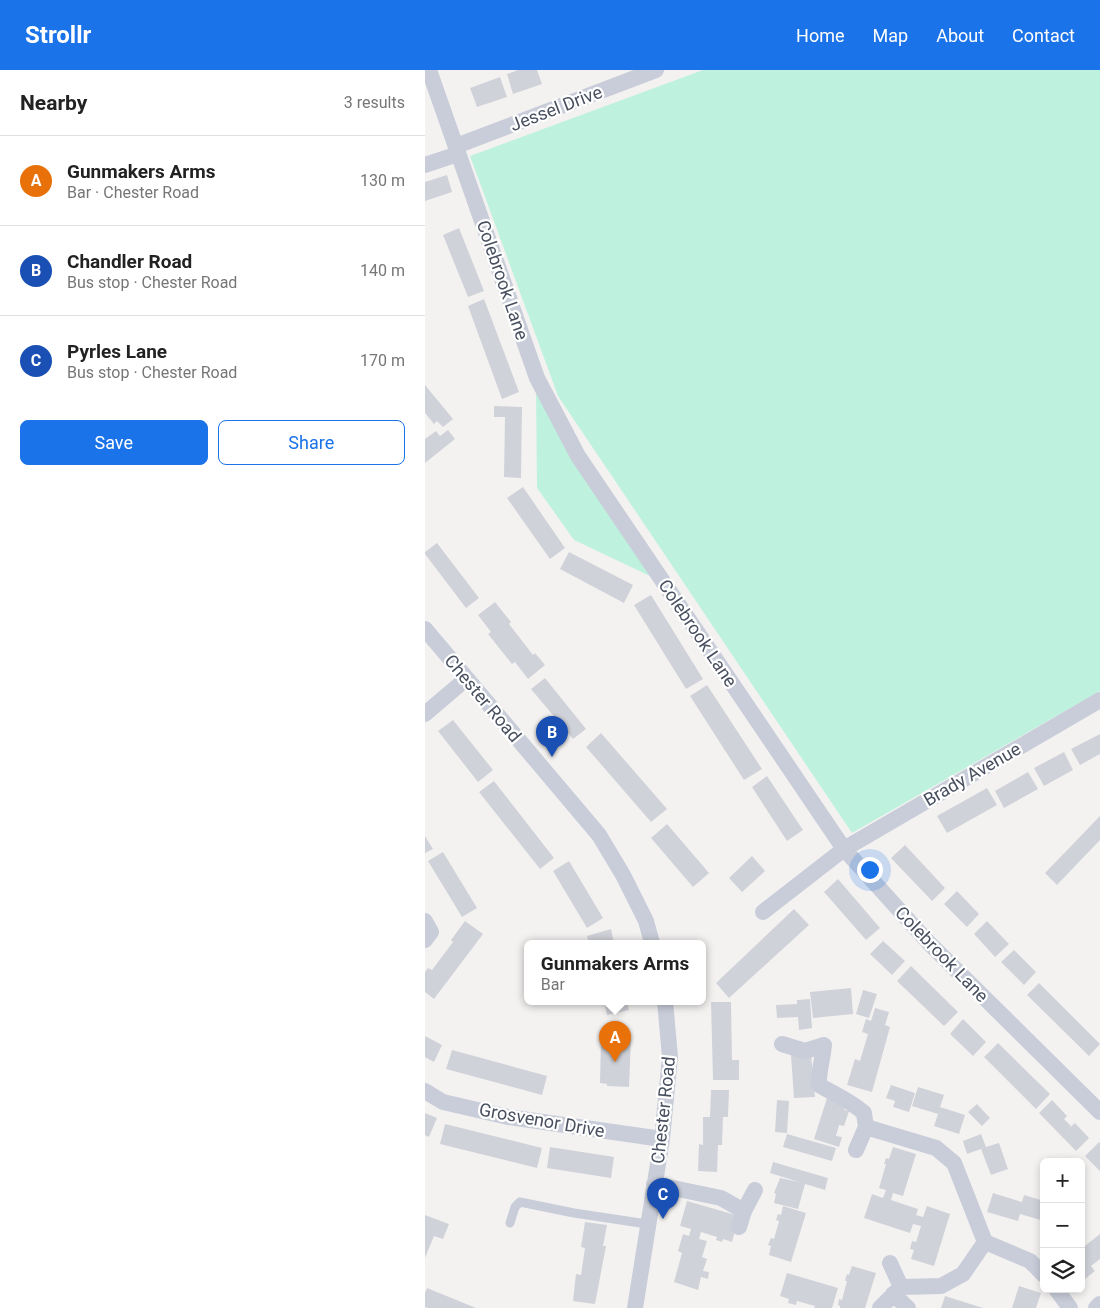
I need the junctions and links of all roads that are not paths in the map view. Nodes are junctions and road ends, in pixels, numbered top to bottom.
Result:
1 (429, 70) edge
2 (656, 70) edge
3 (457, 150) junction
4 (425, 165) edge
5 (425, 629) edge
6 (467, 679) junction
7 (1100, 700) edge
8 (425, 714) edge
9 (844, 849) junction
10 (763, 912) dead end
11 (425, 921) edge
12 (425, 940) edge
13 (651, 940) edge
14 (665, 1005) edge
15 (781, 1044) dead end
16 (425, 1091) edge
17 (1098, 1105) edge
18 (866, 1127) junction
19 (662, 1140) junction
20 (856, 1150) dead end
21 (653, 1184) junction
22 (755, 1190) dead end
23 (744, 1211) junction
24 (510, 1223) dead end
25 (647, 1224) junction
26 (739, 1227) dead end
27 (985, 1242) junction
28 (890, 1263) dead end
29 (1040, 1271) edge
30 (897, 1291) junction
31 (1059, 1293) edge
32 (1100, 1304) edge
33 (635, 1308) edge
34 (880, 1308) edge
35 (908, 1308) edge
36 (1070, 1308) edge
37 (1096, 1308) edge

1 - 3 street, Colebrook Lane
2 - 3 street, Jessel Drive
3 - 4 street, Jessel Drive
3 - 9 street, Colebrook Lane
5 - 6 street, Chester Road
6 - 8 street
6 - 13 street, Chester Road
7 - 9 street, Brady Avenue
9 - 10 street, Brady Avenue
9 - 17 street, Colebrook Lane
11 - 12 street
14 - 19 street, Chester Road
15 - 18 street
16 - 19 street, Grosvenor Drive
18 - 20 street
18 - 27 street
19 - 21 street, Chester Road
21 - 23 street
21 - 25 street, Chester Road
22 - 23 street
23 - 26 street
24 - 25 lane
25 - 33 street, Chester Road
27 - 29 street
27 - 30 street
28 - 30 street
30 - 34 street
30 - 35 street
31 - 36 street
32 - 37 street

